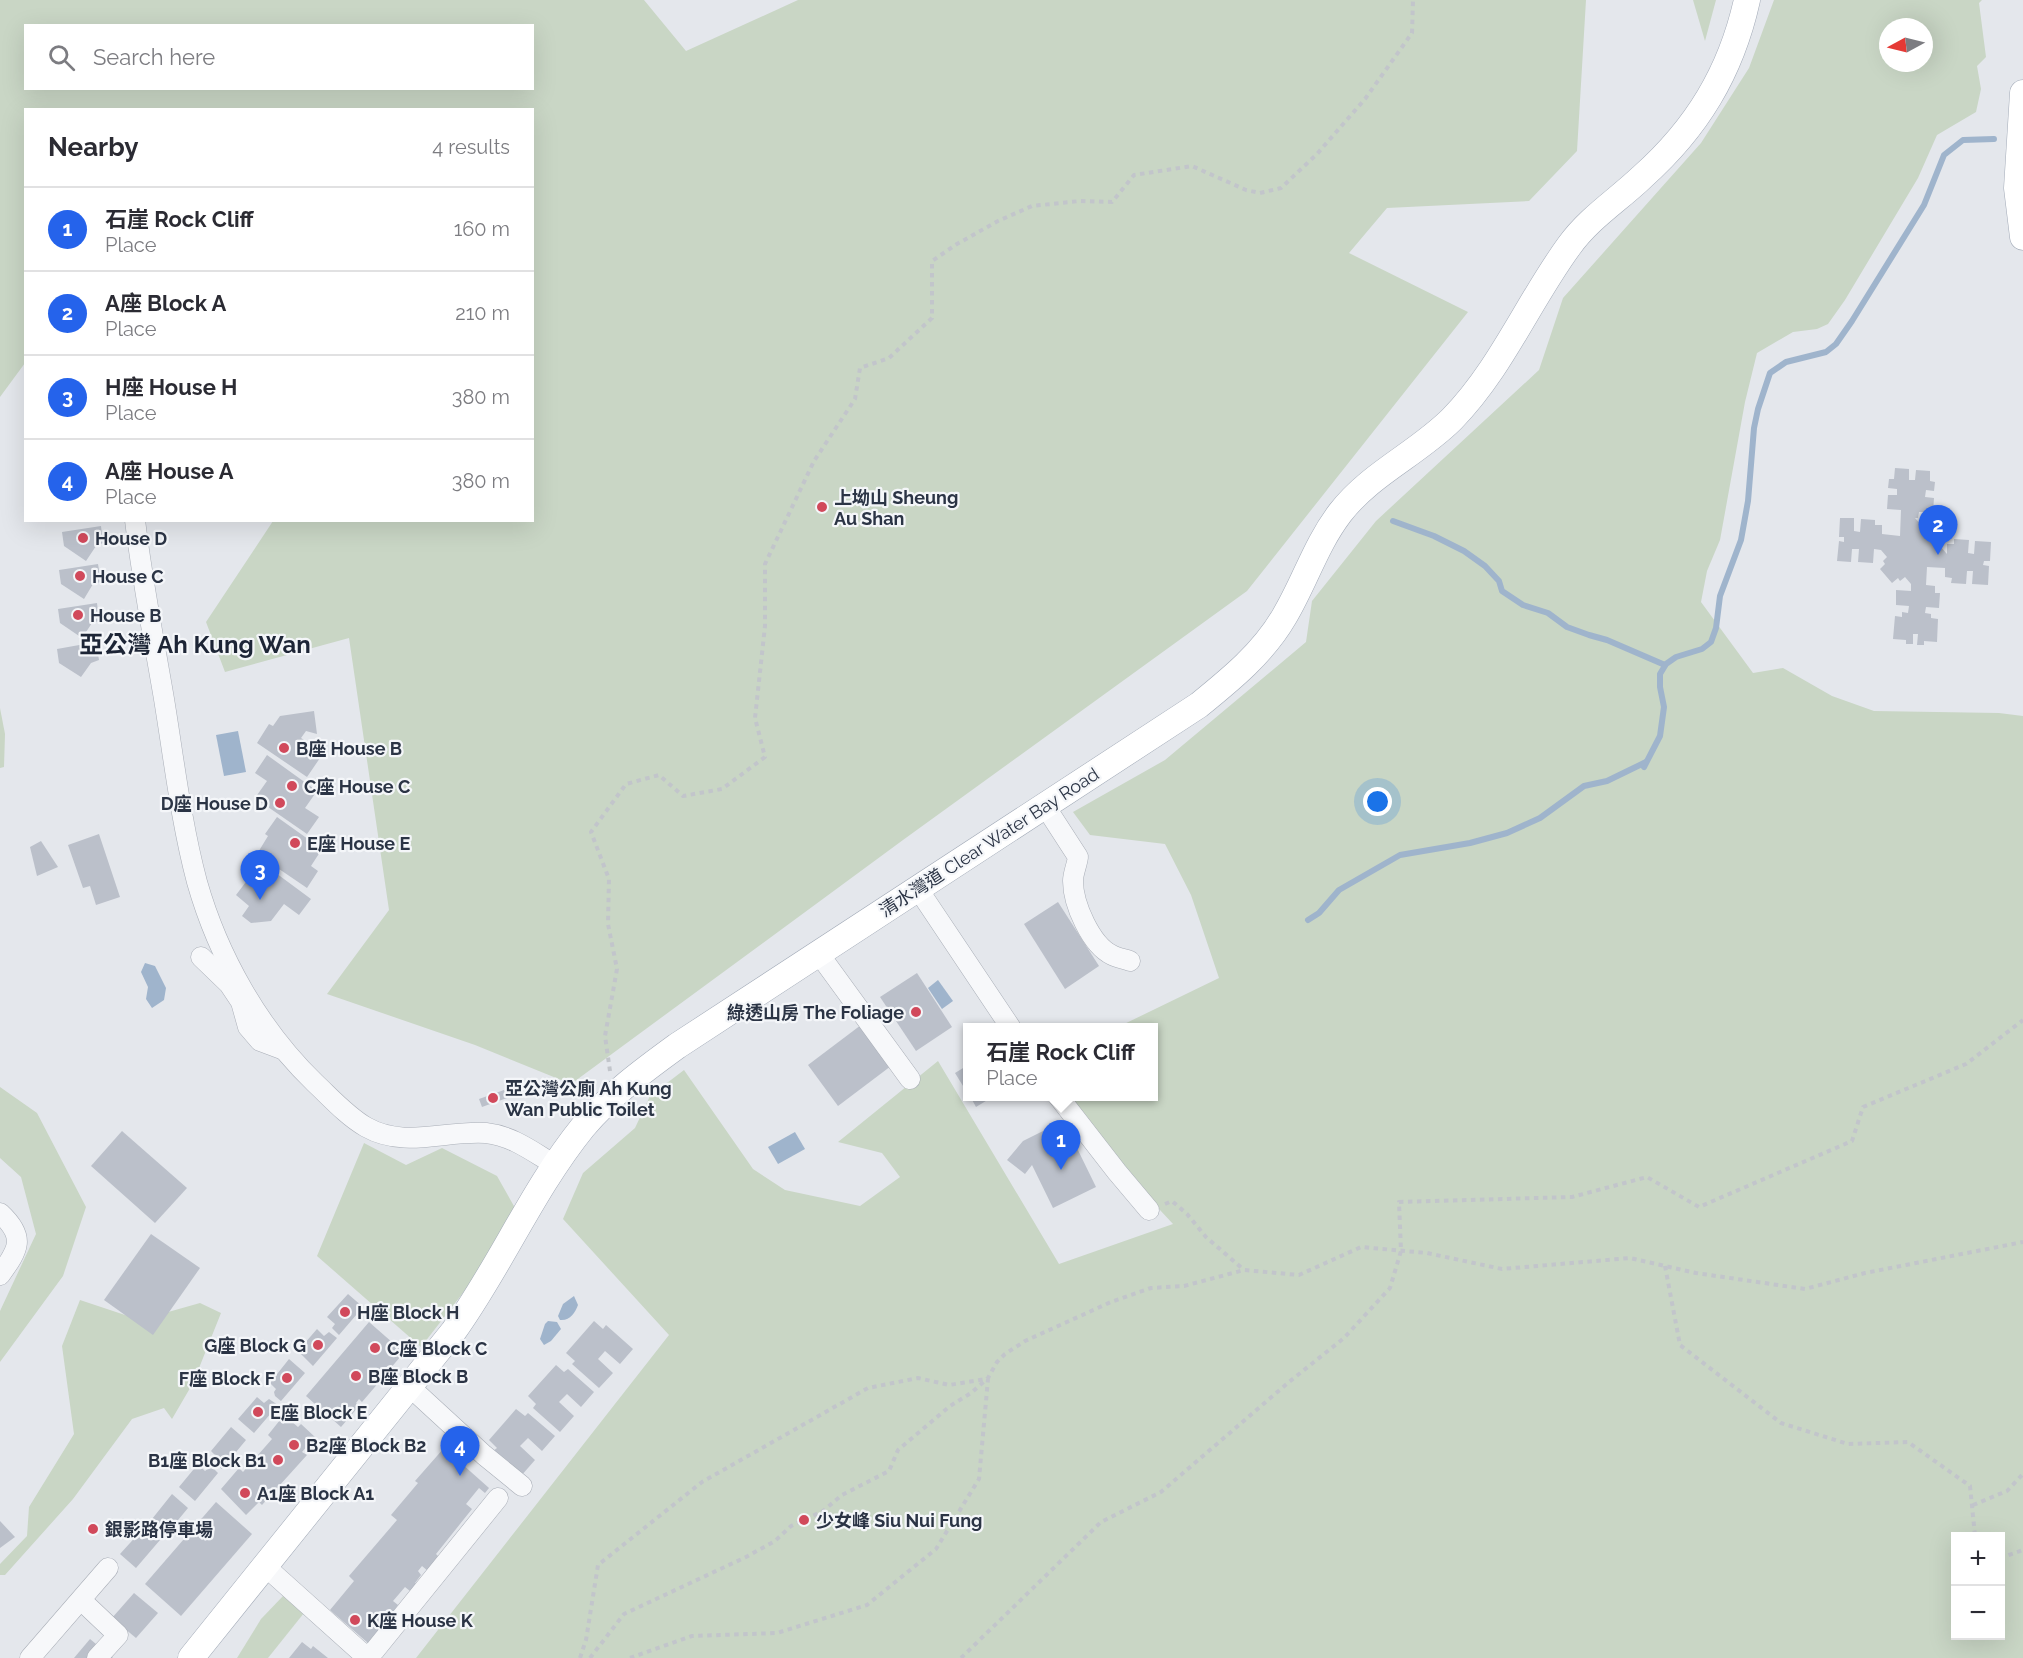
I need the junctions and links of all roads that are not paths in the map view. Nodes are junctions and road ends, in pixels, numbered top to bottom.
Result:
1 (1747, 0) edge
2 (2023, 98) edge
3 (2023, 237) edge
4 (135, 522) edge
5 (1046, 806) junction
6 (918, 889) junction
7 (819, 954) junction
8 (201, 957) dead end
9 (1130, 961) dead end
10 (1008, 1023) edge
11 (284, 1050) junction
12 (910, 1079) dead end
13 (1062, 1101) edge
14 (555, 1165) junction
15 (1149, 1210) road end
16 (0, 1213) edge
17 (0, 1275) edge
18 (410, 1387) junction
19 (522, 1486) dead end
20 (498, 1498) dead end
21 (266, 1567) junction
22 (108, 1568) dead end
23 (81, 1600) junction
24 (30, 1658) edge
25 (98, 1658) edge
26 (191, 1658) edge

1 - 5 main road, 清水灣道 Clear Water Bay Road
2 - 3 main road
4 - 11 street
5 - 6 main road, 清水灣道 Clear Water Bay Road
5 - 9 street
6 - 7 main road, 清水灣道 Clear Water Bay Road
6 - 10 street
7 - 12 street
7 - 14 main road, 清水灣道 Clear Water Bay Road
8 - 11 street
11 - 14 street
13 - 15 street
14 - 18 main road, 清水灣道 Clear Water Bay Road
16 - 17 street
18 - 19 street
18 - 21 main road, 清水灣道 Clear Water Bay Road
20 - 21 street
21 - 26 main road, 清水灣道 Clear Water Bay Road
22 - 23 street
23 - 24 street
23 - 25 street

